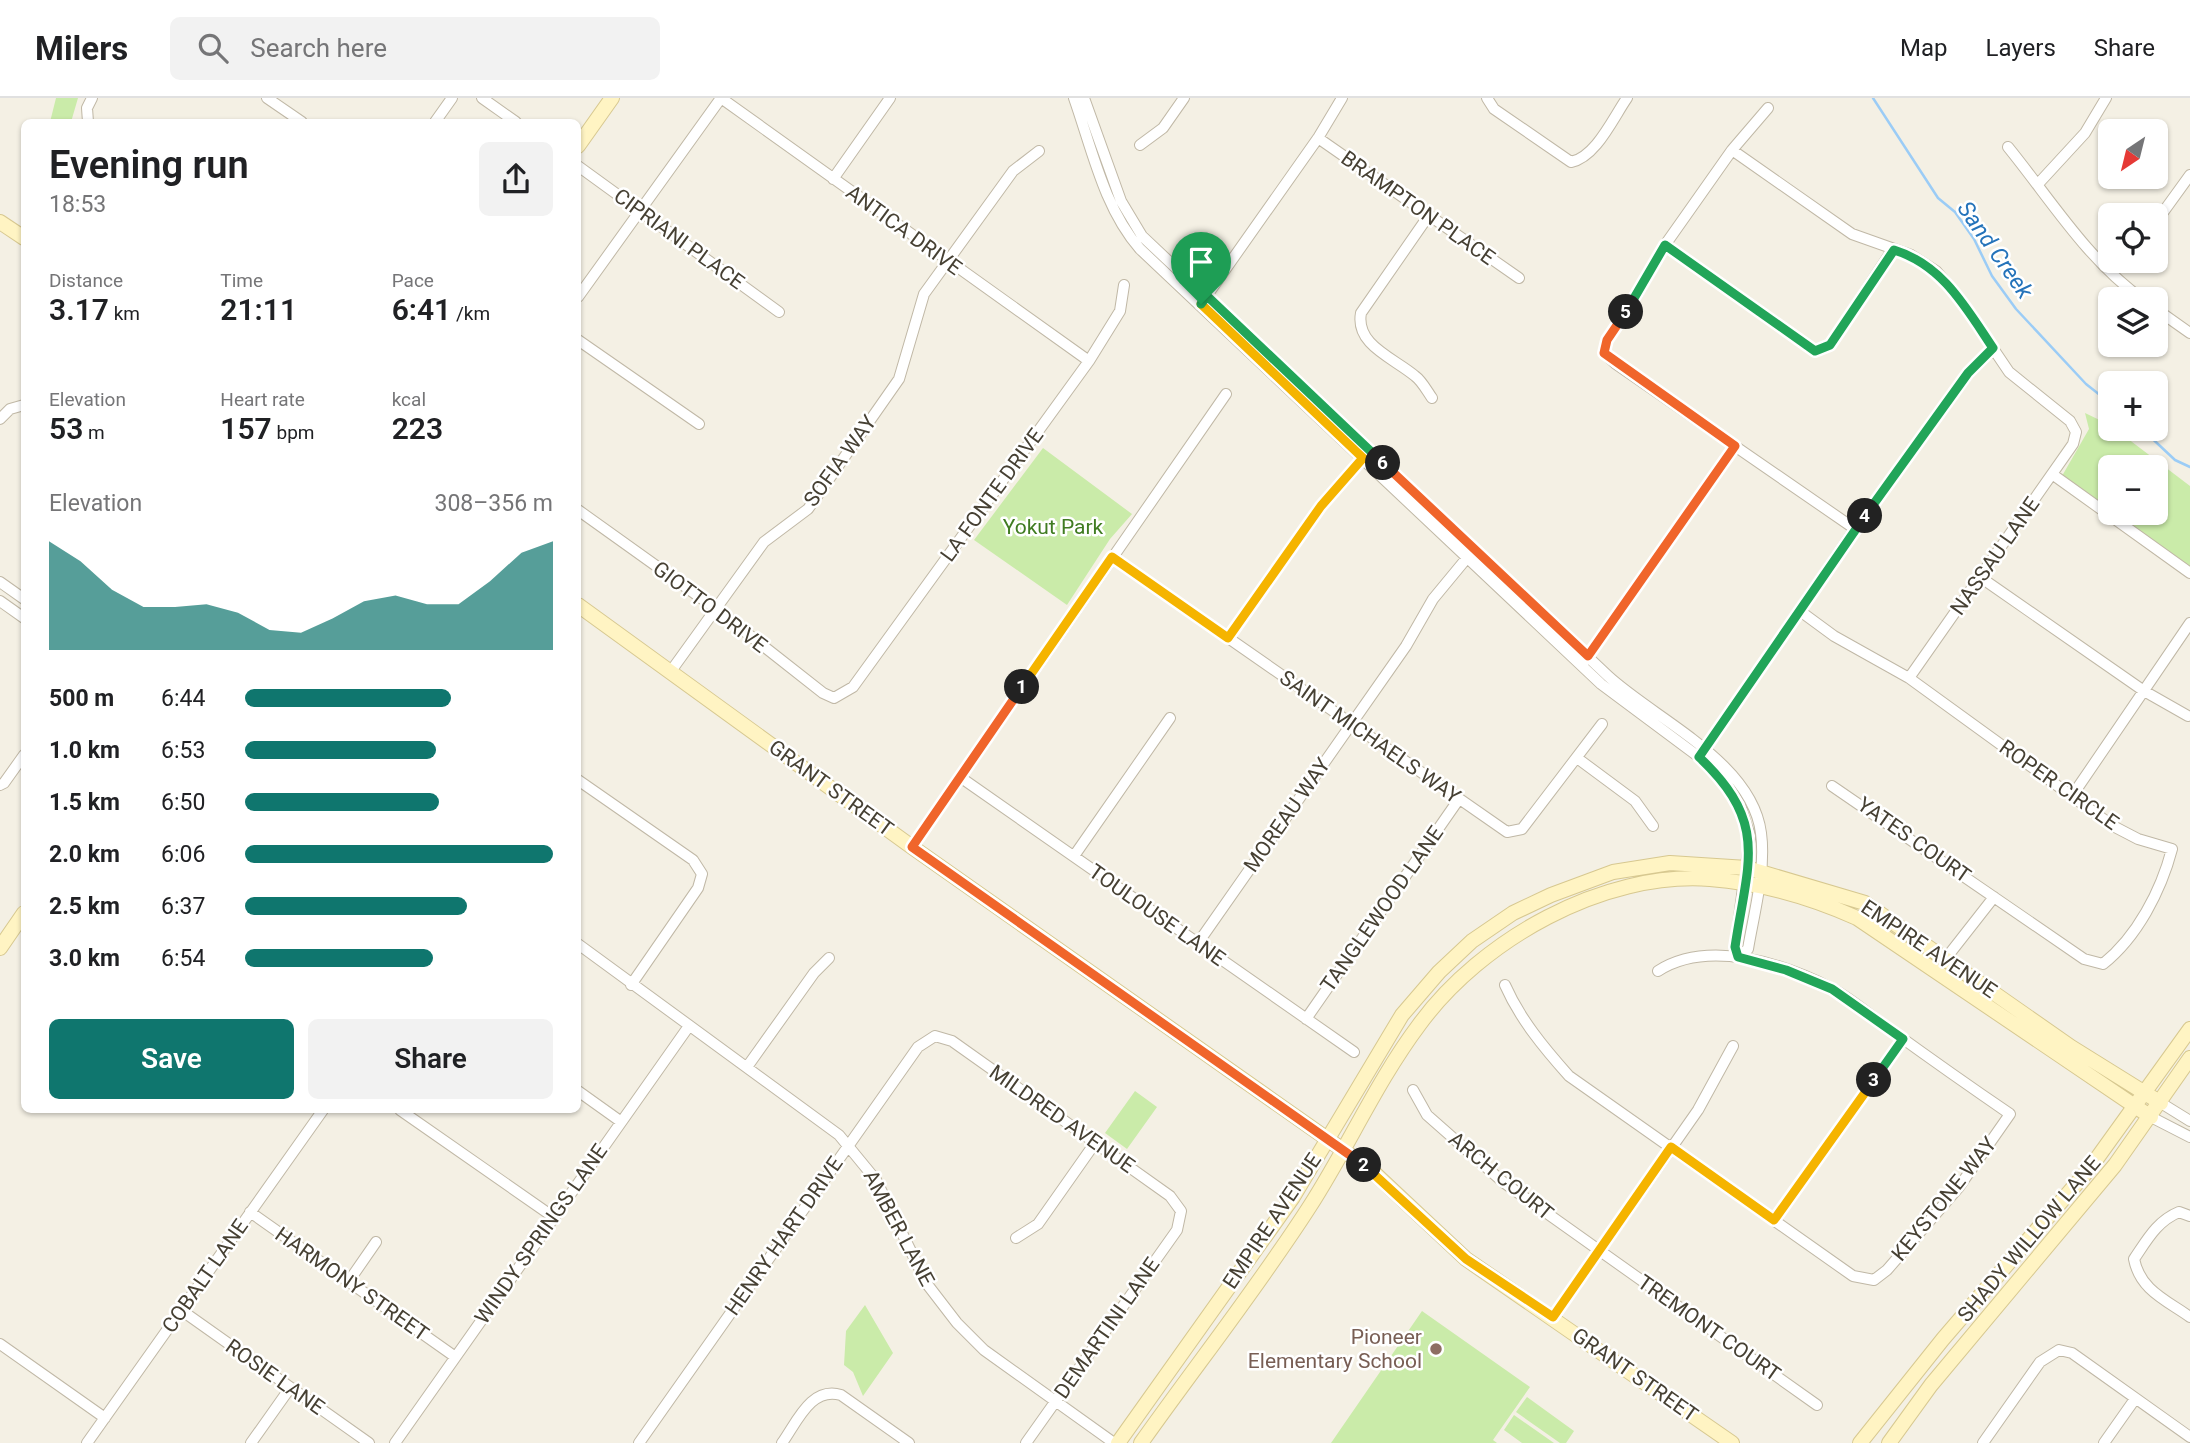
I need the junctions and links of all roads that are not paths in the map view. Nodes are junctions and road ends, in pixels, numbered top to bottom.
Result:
1 (92, 98) edge
2 (267, 98) edge
3 (452, 98) edge
4 (482, 98) edge
5 (612, 98) edge
6 (721, 98) edge
7 (890, 98) edge
8 (1074, 98) edge
9 (1084, 98) edge
10 (1184, 98) edge
11 (1342, 98) edge
12 (1488, 98) edge
13 (1627, 98) edge
14 (2106, 98) edge
15 (1769, 108) dead end
16 (90, 119) edge
17 (298, 119) edge
18 (437, 119) edge
19 (512, 119) edge
20 (1318, 138) junction
21 (581, 141) edge
22 (1140, 145) dead end
23 (2008, 147) dead end
24 (1732, 150) junction
25 (1039, 151) dead end
26 (581, 168) edge
27 (2190, 175) edge
28 (833, 179) junction
29 (2038, 184) junction
30 (2168, 205) edge
31 (640, 210) junction
32 (1429, 215) junction
33 (0, 222) edge
34 (21, 236) edge
35 (1665, 245) junction
36 (1894, 250) junction
37 (947, 261) junction
38 (2098, 262) edge
39 (2109, 273) edge
40 (1519, 278) dead end
41 (1124, 285) dead end
42 (2127, 287) edge
43 (581, 293) edge
44 (1204, 300) junction
45 (779, 312) dead end
46 (2168, 317) edge
47 (2190, 333) edge
48 (581, 342) edge
49 (1993, 348) junction
50 (1089, 361) junction
51 (1226, 394) dead end
52 (1432, 398) dead end
53 (21, 406) edge
54 (0, 419) edge
55 (699, 424) dead end
56 (1735, 446) junction
57 (1367, 455) junction
58 (2052, 474) junction
59 (581, 512) edge
60 (1855, 529) junction
61 (1471, 554) junction
62 (1112, 557) junction
63 (2190, 573) edge
64 (1980, 577) junction
65 (0, 582) edge
66 (21, 597) edge
67 (0, 601) edge
68 (581, 607) edge
69 (715, 608) junction
70 (1800, 611) junction
71 (21, 616) edge
72 (2190, 623) edge
73 (1228, 638) junction
74 (1585, 660) junction
75 (671, 671) junction
76 (1909, 678) junction
77 (2144, 691) junction
78 (843, 695) joint
79 (2188, 716) dead end
80 (1170, 718) dead end
81 (1351, 724) junction
82 (1602, 724) dead end
83 (1702, 753) junction
84 (1577, 758) junction
85 (21, 759) edge
86 (960, 777) junction
87 (581, 782) edge
88 (0, 785) edge
89 (1832, 786) dead end
90 (2072, 796) junction
91 (1459, 799) junction
92 (1653, 826) dead end
93 (912, 847) junction
94 (1074, 856) junction
95 (1754, 869) junction
96 (1751, 885) junction
97 (1994, 897) junction
98 (21, 917) edge
99 (1198, 943) junction
100 (581, 946) edge
101 (0, 948) edge
102 (1738, 957) junction
103 (1947, 957) junction
104 (828, 958) dead end
105 (1658, 971) dead end
106 (631, 985) junction
107 (1505, 985) dead end
108 (1306, 1019) junction
109 (689, 1026) junction
110 (2190, 1029) edge
111 (935, 1036) joint
112 (1903, 1039) junction
113 (1732, 1046) dead end
114 (1354, 1052) dead end
115 (2190, 1058) edge
116 (747, 1067) junction
117 (1413, 1090) dead end
118 (581, 1093) edge
119 (2145, 1093) junction
120 (2161, 1103) junction
121 (2136, 1106) junction
122 (321, 1113) edge
123 (404, 1113) edge
124 (2151, 1117) junction
125 (620, 1121) junction
126 (2190, 1121) edge
127 (2190, 1137) edge
128 (1325, 1140) junction
129 (1095, 1143) junction
130 (848, 1145) junction
131 (1671, 1147) junction
132 (1341, 1150) junction
133 (1181, 1211) joint
134 (250, 1212) junction
135 (552, 1216) junction
136 (2190, 1216) edge
137 (1774, 1220) junction
138 (1016, 1238) dead end
139 (376, 1242) dead end
140 (1600, 1252) junction
141 (349, 1281) junction
142 (181, 1310) junction
143 (1553, 1317) junction
144 (2190, 1317) edge
145 (0, 1344) edge
146 (454, 1356) junction
147 (290, 1388) junction
148 (2135, 1399) junction
149 (1055, 1401) junction
150 (1817, 1405) dead end
151 (105, 1418) junction
152 (2190, 1437) edge
153 (906, 1442) edge
154 (87, 1443) edge
155 (251, 1443) edge
156 (369, 1443) edge
157 (395, 1443) edge
158 (639, 1443) edge
159 (782, 1443) edge
160 (1026, 1443) edge
161 (1116, 1443) edge
162 (1142, 1443) edge
163 (1731, 1443) edge
164 (1860, 1443) edge
165 (1889, 1443) edge
166 (1983, 1443) edge
167 (2104, 1443) edge

1 - 16 street
2 - 17 street
3 - 18 street
4 - 19 street
5 - 21 street
6 - 28 street, ANTICA DRIVE
6 - 31 street
7 - 28 street
8 - 44 street
9 - 44 street
10 - 22 street
11 - 20 street
12 - 13 street
14 - 29 street
15 - 24 street
20 - 32 street, BRAMPTON PLACE
20 - 44 street
23 - 29 street
24 - 35 street
24 - 36 street
25 - 37 street, SOFIA WAY
26 - 31 street, CIPRIANI PLACE
27 - 30 street
28 - 37 street, ANTICA DRIVE
29 - 38 street
31 - 43 street
31 - 45 street, CIPRIANI PLACE
32 - 40 street, BRAMPTON PLACE
32 - 52 street
33 - 34 street
35 - 36 street
35 - 56 street
36 - 49 street
37 - 50 street, ANTICA DRIVE
37 - 69 street, SOFIA WAY
39 - 42 street
41 - 50 street, LA FONTE DRIVE
44 - 57 street
46 - 47 street
48 - 55 street
49 - 58 street, NASSAU LANE
49 - 60 street
50 - 78 street, LA FONTE DRIVE
51 - 62 street
53 - 54 street
56 - 60 street
56 - 74 street
57 - 61 street
57 - 73 street
58 - 63 street
58 - 64 street, NASSAU LANE
59 - 69 street, GIOTTO DRIVE
60 - 70 street
61 - 74 street
61 - 81 street, MOREAU WAY
62 - 73 street, SAINT MICHAELS WAY
62 - 86 street
64 - 76 street, NASSAU LANE
64 - 77 street
65 - 66 street
67 - 71 street
68 - 75 street, GRANT STREET
69 - 75 street, SOFIA WAY
69 - 78 street, GIOTTO DRIVE
70 - 76 street, ROPER CIRCLE
70 - 83 street
72 - 77 street
73 - 81 street, SAINT MICHAELS WAY
74 - 83 street
75 - 93 street, GRANT STREET
76 - 90 street, ROPER CIRCLE
77 - 79 street
77 - 90 street
80 - 94 street
81 - 91 street, SAINT MICHAELS WAY
81 - 99 street, MOREAU WAY
82 - 84 street, SAINT MICHAELS WAY
83 - 95 street
84 - 91 street, SAINT MICHAELS WAY
84 - 92 street
85 - 88 street
86 - 93 street
86 - 94 street, TOULOUSE LANE
87 - 106 street
89 - 97 street, YATES COURT
90 - 97 street, ROPER CIRCLE
91 - 108 street, TANGLEWOOD LANE
93 - 128 street, GRANT STREET
94 - 99 street, TOULOUSE LANE
95 - 96 street
95 - 103 street, EMPIRE AVENUE
95 - 128 street, EMPIRE AVENUE
96 - 102 street
96 - 121 street, EMPIRE AVENUE
96 - 132 street, EMPIRE AVENUE
97 - 103 street
98 - 101 street
99 - 108 street, TOULOUSE LANE
100 - 106 street, AMBER LANE
102 - 105 street
102 - 112 street
103 - 119 street, EMPIRE AVENUE
104 - 116 street
106 - 109 street, AMBER LANE
107 - 131 street
108 - 114 street, TOULOUSE LANE
109 - 116 street, AMBER LANE
109 - 125 street, WINDY SPRINGS LANE
110 - 119 street, SHADY WILLOW LANE
111 - 129 street, MILDRED AVENUE
111 - 130 street, HENRY HART DRIVE
112 - 137 street
112 - 137 street, KEYSTONE WAY
113 - 131 street
115 - 120 street, SHADY WILLOW LANE
116 - 130 street, AMBER LANE
117 - 140 street, ARCH COURT
118 - 125 street
119 - 120 street, EMPIRE AVENUE
119 - 121 street, SHADY WILLOW LANE
120 - 124 street, SHADY WILLOW LANE
120 - 126 street, EMPIRE AVENUE
121 - 124 street, EMPIRE AVENUE
121 - 164 street, SHADY WILLOW LANE
122 - 134 street, COBALT LANE
123 - 135 street
124 - 127 street, EMPIRE AVENUE
124 - 165 street, SHADY WILLOW LANE
125 - 135 street, WINDY SPRINGS LANE
128 - 132 street, GRANT STREET
128 - 161 street, EMPIRE AVENUE
129 - 133 street, MILDRED AVENUE
129 - 138 street
130 - 149 street, AMBER LANE
130 - 158 street, HENRY HART DRIVE
131 - 137 street
131 - 140 street
132 - 143 street, GRANT STREET
132 - 162 street, EMPIRE AVENUE
133 - 149 street, DEMARTINI LANE
134 - 141 street, HARMONY STREET
134 - 142 street, COBALT LANE
135 - 146 street, WINDY SPRINGS LANE
136 - 144 street
139 - 141 street
140 - 143 street
140 - 150 street, TREMONT COURT
141 - 146 street, HARMONY STREET
142 - 147 street, ROSIE LANE
142 - 151 street, COBALT LANE
143 - 163 street, GRANT STREET
145 - 151 street
146 - 157 street, WINDY SPRINGS LANE
147 - 155 street
147 - 156 street, ROSIE LANE
148 - 152 street
148 - 166 street
148 - 167 street
149 - 160 street, DEMARTINI LANE
149 - 161 street, AMBER LANE
151 - 154 street, COBALT LANE
153 - 159 street

